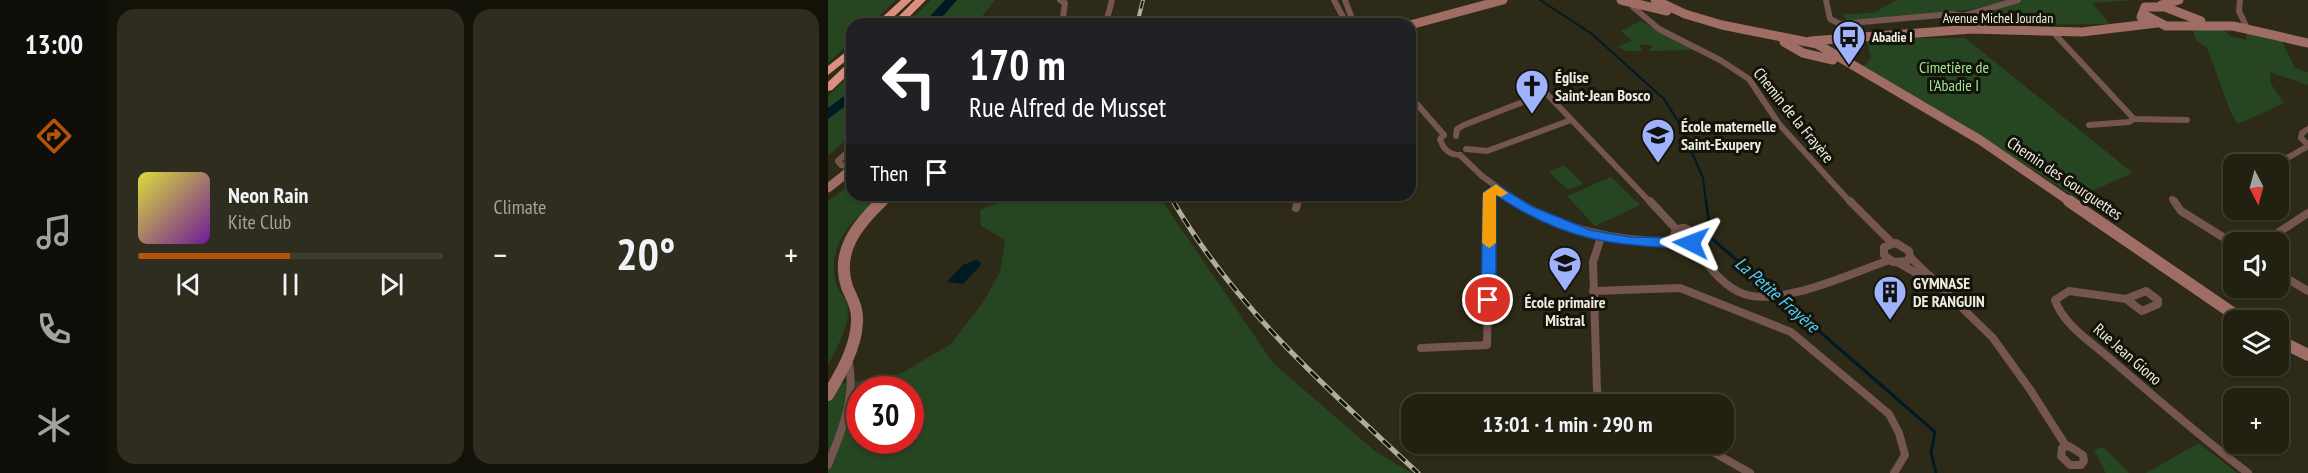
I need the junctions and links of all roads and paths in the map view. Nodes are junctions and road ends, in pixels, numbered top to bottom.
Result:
1 (906, 0) edge
2 (921, 0) edge
3 (1060, 0) edge
4 (1112, 0) edge
5 (1334, 0) edge
6 (1345, 0) edge
7 (1492, 0) edge
8 (1503, 0) edge
9 (1621, 0) edge
10 (1655, 0) edge
11 (1826, 0) edge
12 (2018, 0) edge
13 (2179, 0) edge
14 (2240, 0) edge
15 (1634, 3) junction
16 (2158, 6) junction
17 (1685, 14) junction
18 (2143, 14) junction
19 (1963, 16) junction
20 (886, 18) edge
21 (902, 18) edge
22 (1063, 18) edge
23 (1107, 18) edge
24 (1343, 18) edge
25 (1352, 18) edge
26 (2182, 18) junction
27 (1416, 20) edge
28 (1416, 23) edge
29 (2157, 23) junction
30 (2125, 25) junction
31 (2247, 28) junction
32 (1972, 29) junction
33 (1983, 29) junction
34 (2052, 31) junction
35 (1834, 39) junction
36 (1802, 43) junction
37 (2308, 44) edge
38 (1820, 47) junction
39 (1812, 54) junction
40 (846, 56) edge
41 (846, 71) edge
42 (1861, 71) junction
43 (828, 72) edge
44 (828, 88) edge
45 (1416, 103) edge
46 (2134, 119) junction
47 (1571, 120) junction
48 (2187, 120) dead end
49 (2089, 125) dead end
50 (2308, 129) edge
51 (1444, 135) junction
52 (1456, 136) junction
53 (2308, 145) edge
54 (1463, 152) junction
55 (846, 153) edge
56 (2289, 157) edge
57 (846, 165) edge
58 (846, 169) edge
59 (846, 171) edge
60 (828, 180) edge
61 (828, 188) edge
62 (1496, 188) junction
63 (2172, 199) dead end
64 (882, 201) edge
65 (1298, 201) edge
66 (1296, 208) dead end
67 (2308, 213) edge
68 (1677, 230) junction
69 (2278, 232) dead end
70 (1601, 237) junction
71 (2223, 237) edge
72 (1674, 241) junction
73 (1691, 243) junction
74 (1892, 243) junction
75 (1910, 257) junction
76 (1890, 260) junction
77 (1899, 263) junction
78 (1930, 276) junction
79 (2289, 280) edge
80 (1593, 291) junction
81 (2308, 291) edge
82 (2126, 299) dead end
83 (2228, 310) edge
84 (2289, 344) edge
85 (1421, 348) dead end
86 (2305, 351) edge
87 (848, 358) junction
88 (828, 394) edge
89 (1599, 394) edge
90 (2066, 446) junction
91 (1723, 454) edge
92 (828, 465) edge
93 (2082, 470) edge
94 (1750, 473) edge
95 (1894, 473) edge
96 (2248, 473) edge

1 - 20 highway
2 - 21 highway
3 - 22 street
4 - 23 street
5 - 24 street
6 - 25 street
7 - 27 main road
8 - 28 main road
9 - 15 main road
10 - 17 main road, Avenue Michel Jourdan
11 - 19 street
12 - 19 street
13 - 16 main road
13 - 26 main road
14 - 31 street
15 - 17 main road
15 - 74 street, Chemin de la Frayère
16 - 18 main road, Avenue Michel Jourdan
16 - 26 main road
17 - 36 main road, Avenue Michel Jourdan
18 - 29 main road
18 - 30 main road, Avenue Michel Jourdan
19 - 32 street
19 - 33 street
26 - 29 main road, Avenue Michel Jourdan
26 - 31 main road
29 - 30 main road, Avenue Michel Jourdan
30 - 34 main road, Avenue Michel Jourdan
31 - 37 main road
32 - 33 main road, Avenue Michel Jourdan
32 - 35 main road, Avenue Michel Jourdan
33 - 34 main road, Avenue Michel Jourdan
34 - 46 street
35 - 36 main road, Avenue Michel Jourdan
35 - 38 main road, Avenue Michel Jourdan
36 - 38 main road, Chemin des Gourguettes
36 - 39 main road, Chemin des Gourguettes
38 - 39 main road, Avenue Michel Jourdan
38 - 42 main road, Chemin des Gourguettes
39 - 42 main road, Chemin des Gourguettes
40 - 43 highway
41 - 44 highway
42 - 83 main road, Chemin des Gourguettes
45 - 51 street
46 - 48 street
46 - 49 street
47 - 52 street
47 - 54 street
47 - 68 street
50 - 53 street
51 - 52 street
51 - 54 street
52 - 54 street
53 - 56 street
54 - 62 street
55 - 57 street
58 - 60 main road
59 - 61 main road
62 - 70 street
62 - 85 street
63 - 71 street
64 - 87 main road
65 - 66 street
67 - 69 street
68 - 72 street
68 - 73 street
70 - 72 street
70 - 80 street
72 - 73 street
73 - 76 street
74 - 75 street, Chemin de la Frayère
74 - 76 street
75 - 77 street
75 - 78 street
76 - 77 street
77 - 78 street
78 - 90 street
79 - 81 street
80 - 89 street
80 - 95 street
82 - 96 street, Rue Jean Giono
84 - 86 main road
87 - 88 main road
87 - 92 street
90 - 93 street
90 - 93 street
91 - 94 street

